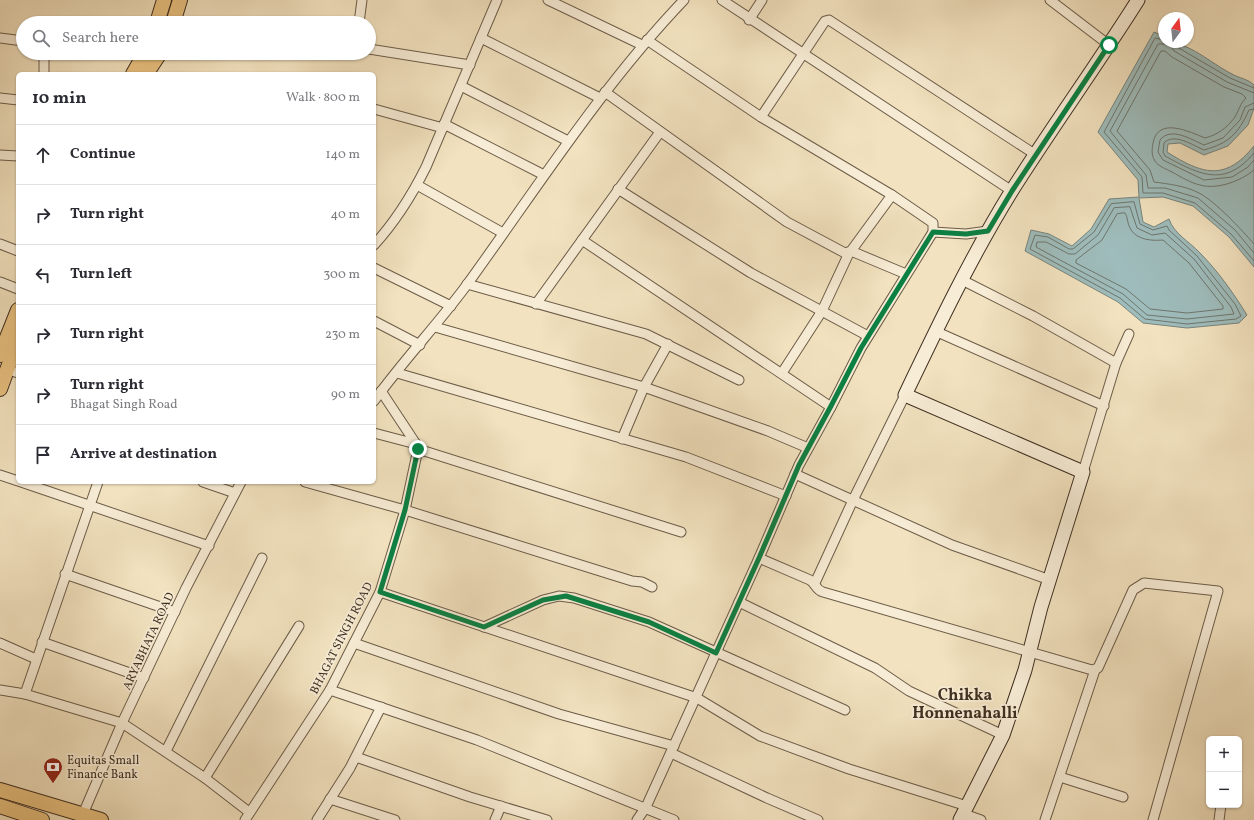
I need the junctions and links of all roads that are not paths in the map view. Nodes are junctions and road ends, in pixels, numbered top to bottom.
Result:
1 (164, 0) edge
2 (182, 0) edge
3 (362, 0) edge
4 (497, 0) edge
5 (548, 0) edge
6 (683, 0) edge
7 (722, 0) edge
8 (762, 0) edge
9 (1050, 0) edge
10 (1138, 0) edge
11 (159, 16) edge
12 (176, 16) edge
13 (360, 16) edge
14 (750, 20) junction
15 (0, 38) edge
16 (481, 38) junction
17 (16, 40) edge
18 (644, 43) junction
19 (1109, 45) junction
20 (376, 50) edge
21 (802, 54) junction
22 (44, 60) edge
23 (141, 60) edge
24 (155, 60) edge
25 (470, 65) junction
26 (44, 72) edge
27 (134, 72) edge
28 (147, 72) edge
29 (461, 86) junction
30 (603, 95) junction
31 (0, 98) edge
32 (16, 100) edge
33 (376, 109) edge
34 (761, 117) junction
35 (444, 126) junction
36 (660, 132) junction
37 (568, 141) junction
38 (0, 155) edge
39 (1036, 155) junction
40 (16, 156) edge
41 (544, 175) junction
42 (417, 185) junction
43 (618, 190) junction
44 (1012, 191) junction
45 (892, 195) junction
46 (988, 231) junction
47 (933, 232) junction
48 (503, 233) junction
49 (582, 240) junction
50 (0, 244) edge
51 (376, 244) edge
52 (16, 250) edge
53 (850, 252) junction
54 (376, 269) edge
55 (906, 274) junction
56 (962, 280) junction
57 (0, 282) edge
58 (467, 284) junction
59 (16, 288) edge
60 (536, 304) junction
61 (451, 306) junction
62 (822, 311) junction
63 (16, 315) edge
64 (376, 322) edge
65 (435, 327) junction
66 (935, 331) junction
67 (1129, 334) dead end
68 (868, 336) junction
69 (668, 344) junction
70 (420, 345) junction
71 (16, 352) edge
72 (0, 355) edge
73 (1116, 364) junction
74 (13, 371) edge
75 (397, 373) junction
76 (782, 373) junction
77 (740, 380) dead end
78 (644, 387) junction
79 (0, 389) edge
80 (381, 391) junction
81 (905, 396) junction
82 (376, 398) edge
83 (831, 406) junction
84 (1104, 406) junction
85 (376, 434) edge
86 (622, 439) junction
87 (417, 447) junction
88 (808, 448) junction
89 (1083, 472) junction
90 (795, 474) junction
91 (0, 475) edge
92 (16, 480) edge
93 (34, 484) edge
94 (97, 484) edge
95 (210, 484) edge
96 (240, 484) edge
97 (311, 484) edge
98 (46, 486) edge
99 (235, 493) junction
100 (786, 496) junction
101 (852, 500) junction
102 (90, 505) junction
103 (405, 510) junction
104 (681, 532) dead end
105 (209, 546) junction
106 (262, 558) dead end
107 (759, 558) junction
108 (66, 574) junction
109 (1050, 580) junction
110 (815, 583) junction
111 (652, 587) dead end
112 (380, 592) junction
113 (739, 602) junction
114 (175, 612) junction
115 (299, 626) dead end
116 (484, 627) junction
117 (42, 642) junction
118 (0, 643) edge
119 (354, 643) junction
120 (716, 653) junction
121 (1030, 653) junction
122 (36, 659) junction
123 (1095, 670) junction
124 (144, 678) junction
125 (0, 690) edge
126 (330, 690) junction
127 (25, 694) junction
128 (697, 698) junction
129 (381, 707) junction
130 (845, 710) dead end
131 (122, 723) junction
132 (1003, 735) junction
133 (673, 750) junction
134 (166, 752) junction
135 (356, 757) junction
136 (1060, 777) junction
137 (205, 778) junction
138 (0, 790) edge
139 (1123, 797) dead end
140 (330, 799) junction
141 (0, 806) edge
142 (500, 806) junction
143 (646, 807) junction
144 (1221, 808) edge
145 (964, 813) edge
146 (247, 816) edge
147 (82, 817) edge
148 (42, 820) edge
149 (101, 820) edge
150 (317, 820) edge
151 (395, 820) edge
152 (494, 820) edge
153 (547, 820) edge
154 (637, 820) edge
155 (674, 820) edge
156 (818, 820) edge
157 (981, 820) edge
158 (1045, 820) edge
159 (1154, 820) edge
160 (1219, 820) edge

1 - 11 main road
2 - 12 main road
3 - 13 street
4 - 16 street
5 - 18 street
6 - 18 street
7 - 14 street
8 - 14 street
9 - 19 street
10 - 19 street
14 - 21 street
15 - 17 street
16 - 25 street
16 - 30 street
18 - 30 street
18 - 34 street
19 - 39 street
20 - 25 street
21 - 34 street
21 - 39 street
21 - 44 street
22 - 26 street
23 - 27 main road
24 - 28 main road
25 - 29 street
29 - 35 street
29 - 37 street
30 - 36 street
30 - 37 street
31 - 32 street
33 - 35 street
34 - 45 street
35 - 41 street
35 - 42 street
36 - 43 street
36 - 53 street
37 - 41 street
38 - 40 street
39 - 44 street
41 - 48 street
42 - 48 street
42 - 51 street
43 - 49 street
43 - 62 street
44 - 46 street
45 - 47 street
45 - 53 street
46 - 47 street
46 - 56 street
47 - 55 street
48 - 58 street
49 - 60 street
49 - 76 street
50 - 52 street
53 - 55 street
53 - 62 street
54 - 61 street
55 - 68 street
56 - 66 street
56 - 73 street
57 - 59 street
58 - 60 street
58 - 61 street
60 - 69 street
61 - 65 street
62 - 68 street
62 - 76 street
63 - 72 main road
64 - 70 street
65 - 70 street
65 - 78 street
66 - 81 street
66 - 84 street
67 - 73 street
68 - 83 street
69 - 77 street
69 - 78 street
70 - 75 street
71 - 74 main road
73 - 84 street
74 - 79 main road
75 - 80 street
75 - 86 street
76 - 83 street
78 - 86 street
78 - 88 street
80 - 82 street
80 - 87 street
81 - 89 street
81 - 101 street
83 - 88 street
84 - 89 street
85 - 87 street
86 - 100 street
87 - 103 street, BHAGAT SINGH ROAD
87 - 104 street
88 - 90 street
89 - 109 street
90 - 100 street
90 - 101 street
91 - 92 street
93 - 98 street
94 - 102 street
95 - 99 street
96 - 99 street, ARYABHATA ROAD
97 - 103 street
98 - 102 street
99 - 105 street, ARYABHATA ROAD
100 - 107 street
101 - 109 street
101 - 110 street
102 - 105 street
102 - 108 street
103 - 111 street
103 - 112 street, BHAGAT SINGH ROAD
105 - 114 street, ARYABHATA ROAD
106 - 134 street
107 - 110 street
107 - 113 street
108 - 114 street
108 - 117 street
109 - 121 street
110 - 121 street
112 - 116 street
112 - 119 street, BHAGAT SINGH ROAD
113 - 120 street
113 - 132 street
114 - 124 street, ARYABHATA ROAD
115 - 137 street
116 - 120 street
116 - 128 street
117 - 122 street
117 - 124 street
118 - 122 street
119 - 126 street, BHAGAT SINGH ROAD
119 - 133 street
120 - 128 street
120 - 130 street
121 - 123 street
121 - 132 street
122 - 127 street
123 - 136 street
123 - 159 street
124 - 131 street, ARYABHATA ROAD
125 - 127 street
126 - 129 street
126 - 146 street, BHAGAT SINGH ROAD
127 - 131 street
128 - 133 street
128 - 145 street
129 - 135 street
129 - 143 street
131 - 134 street
131 - 147 street, ARYABHATA ROAD
132 - 145 street
133 - 143 street
133 - 156 street
134 - 137 street
135 - 140 street
135 - 142 street
136 - 139 street
136 - 158 street
137 - 146 street
138 - 147 main road
140 - 150 street
140 - 151 street
141 - 148 main road
142 - 152 street
142 - 153 street
143 - 154 street
143 - 155 street
144 - 160 street
145 - 157 street
147 - 149 main road

